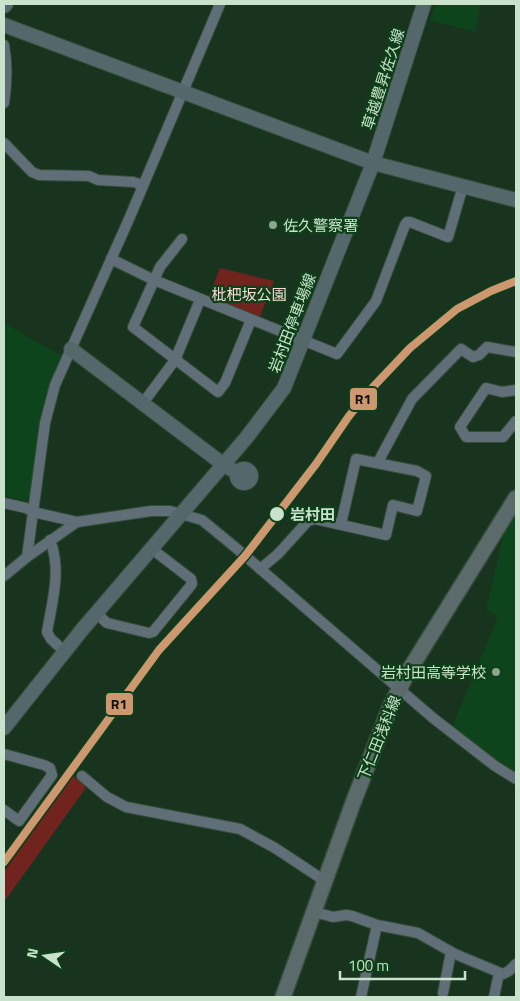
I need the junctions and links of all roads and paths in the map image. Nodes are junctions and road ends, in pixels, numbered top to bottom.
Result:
1 (220, 4) edge
2 (424, 4) edge
3 (4, 25) edge
4 (4, 45) edge
5 (183, 91) junction
6 (4, 103) edge
7 (4, 143) edge
8 (373, 163) junction
9 (142, 185) junction
10 (463, 186) junction
11 (516, 200) edge
12 (182, 239) dead end
13 (112, 259) junction
14 (154, 280) junction
15 (200, 300) junction
16 (250, 320) junction
17 (303, 340) junction
18 (71, 349) junction
19 (516, 352) edge
20 (175, 360) junction
21 (516, 390) edge
22 (144, 403) junction
23 (516, 421) edge
24 (378, 462) junction
25 (224, 465) junction
26 (238, 473) dead end
27 (516, 498) edge
28 (4, 503) edge
29 (33, 512) junction
30 (182, 514) junction
31 (77, 522) junction
32 (341, 524) junction
33 (50, 540) junction
34 (152, 549) junction
35 (26, 557) junction
36 (260, 569) junction
37 (4, 576) edge
38 (96, 613) junction
39 (64, 651) junction
40 (399, 687) junction
41 (4, 728) edge
42 (4, 754) edge
43 (82, 776) dead end
44 (516, 779) edge
45 (4, 810) edge
46 (325, 881) junction
47 (314, 912) junction
48 (377, 925) junction
49 (451, 952) junction
50 (516, 964) edge
51 (499, 973) junction
52 (443, 993) dead end
53 (283, 997) edge
54 (361, 997) edge
55 (494, 997) edge

1 - 5 street
2 - 8 street, 草越豊昇佐久線
3 - 5 street
4 - 6 street
5 - 8 street
5 - 9 street
7 - 9 street
8 - 10 street
8 - 17 street, 岩村田停車場線
9 - 13 street
10 - 11 street
10 - 17 street
12 - 14 street
13 - 14 street
13 - 18 street
14 - 15 street
14 - 20 street
15 - 16 street
15 - 20 street
16 - 17 street
16 - 20 street
17 - 25 street, 岩村田停車場線
18 - 22 street
18 - 29 street
19 - 24 street
20 - 22 street
21 - 23 street
22 - 25 street
24 - 32 street
24 - 32 street
25 - 26 street
25 - 30 street, 岩村田停車場線
27 - 40 main road, 下仁田浅科線
28 - 29 street
29 - 31 street
29 - 35 street
30 - 31 street
30 - 34 street, 岩村田停車場線
30 - 36 street
31 - 33 street
32 - 36 street
33 - 35 street
33 - 39 street
34 - 38 street, 岩村田停車場線
34 - 38 street
35 - 37 street
36 - 40 street
38 - 39 street, 岩村田停車場線
39 - 41 street, 岩村田停車場線
40 - 44 street
40 - 46 main road, 下仁田浅科線
42 - 45 street
43 - 46 street
46 - 47 main road, 下仁田浅科線
47 - 48 street
47 - 53 main road, 下仁田浅科線
48 - 49 street
48 - 54 street
49 - 51 street
49 - 52 street
50 - 51 street
51 - 55 street

